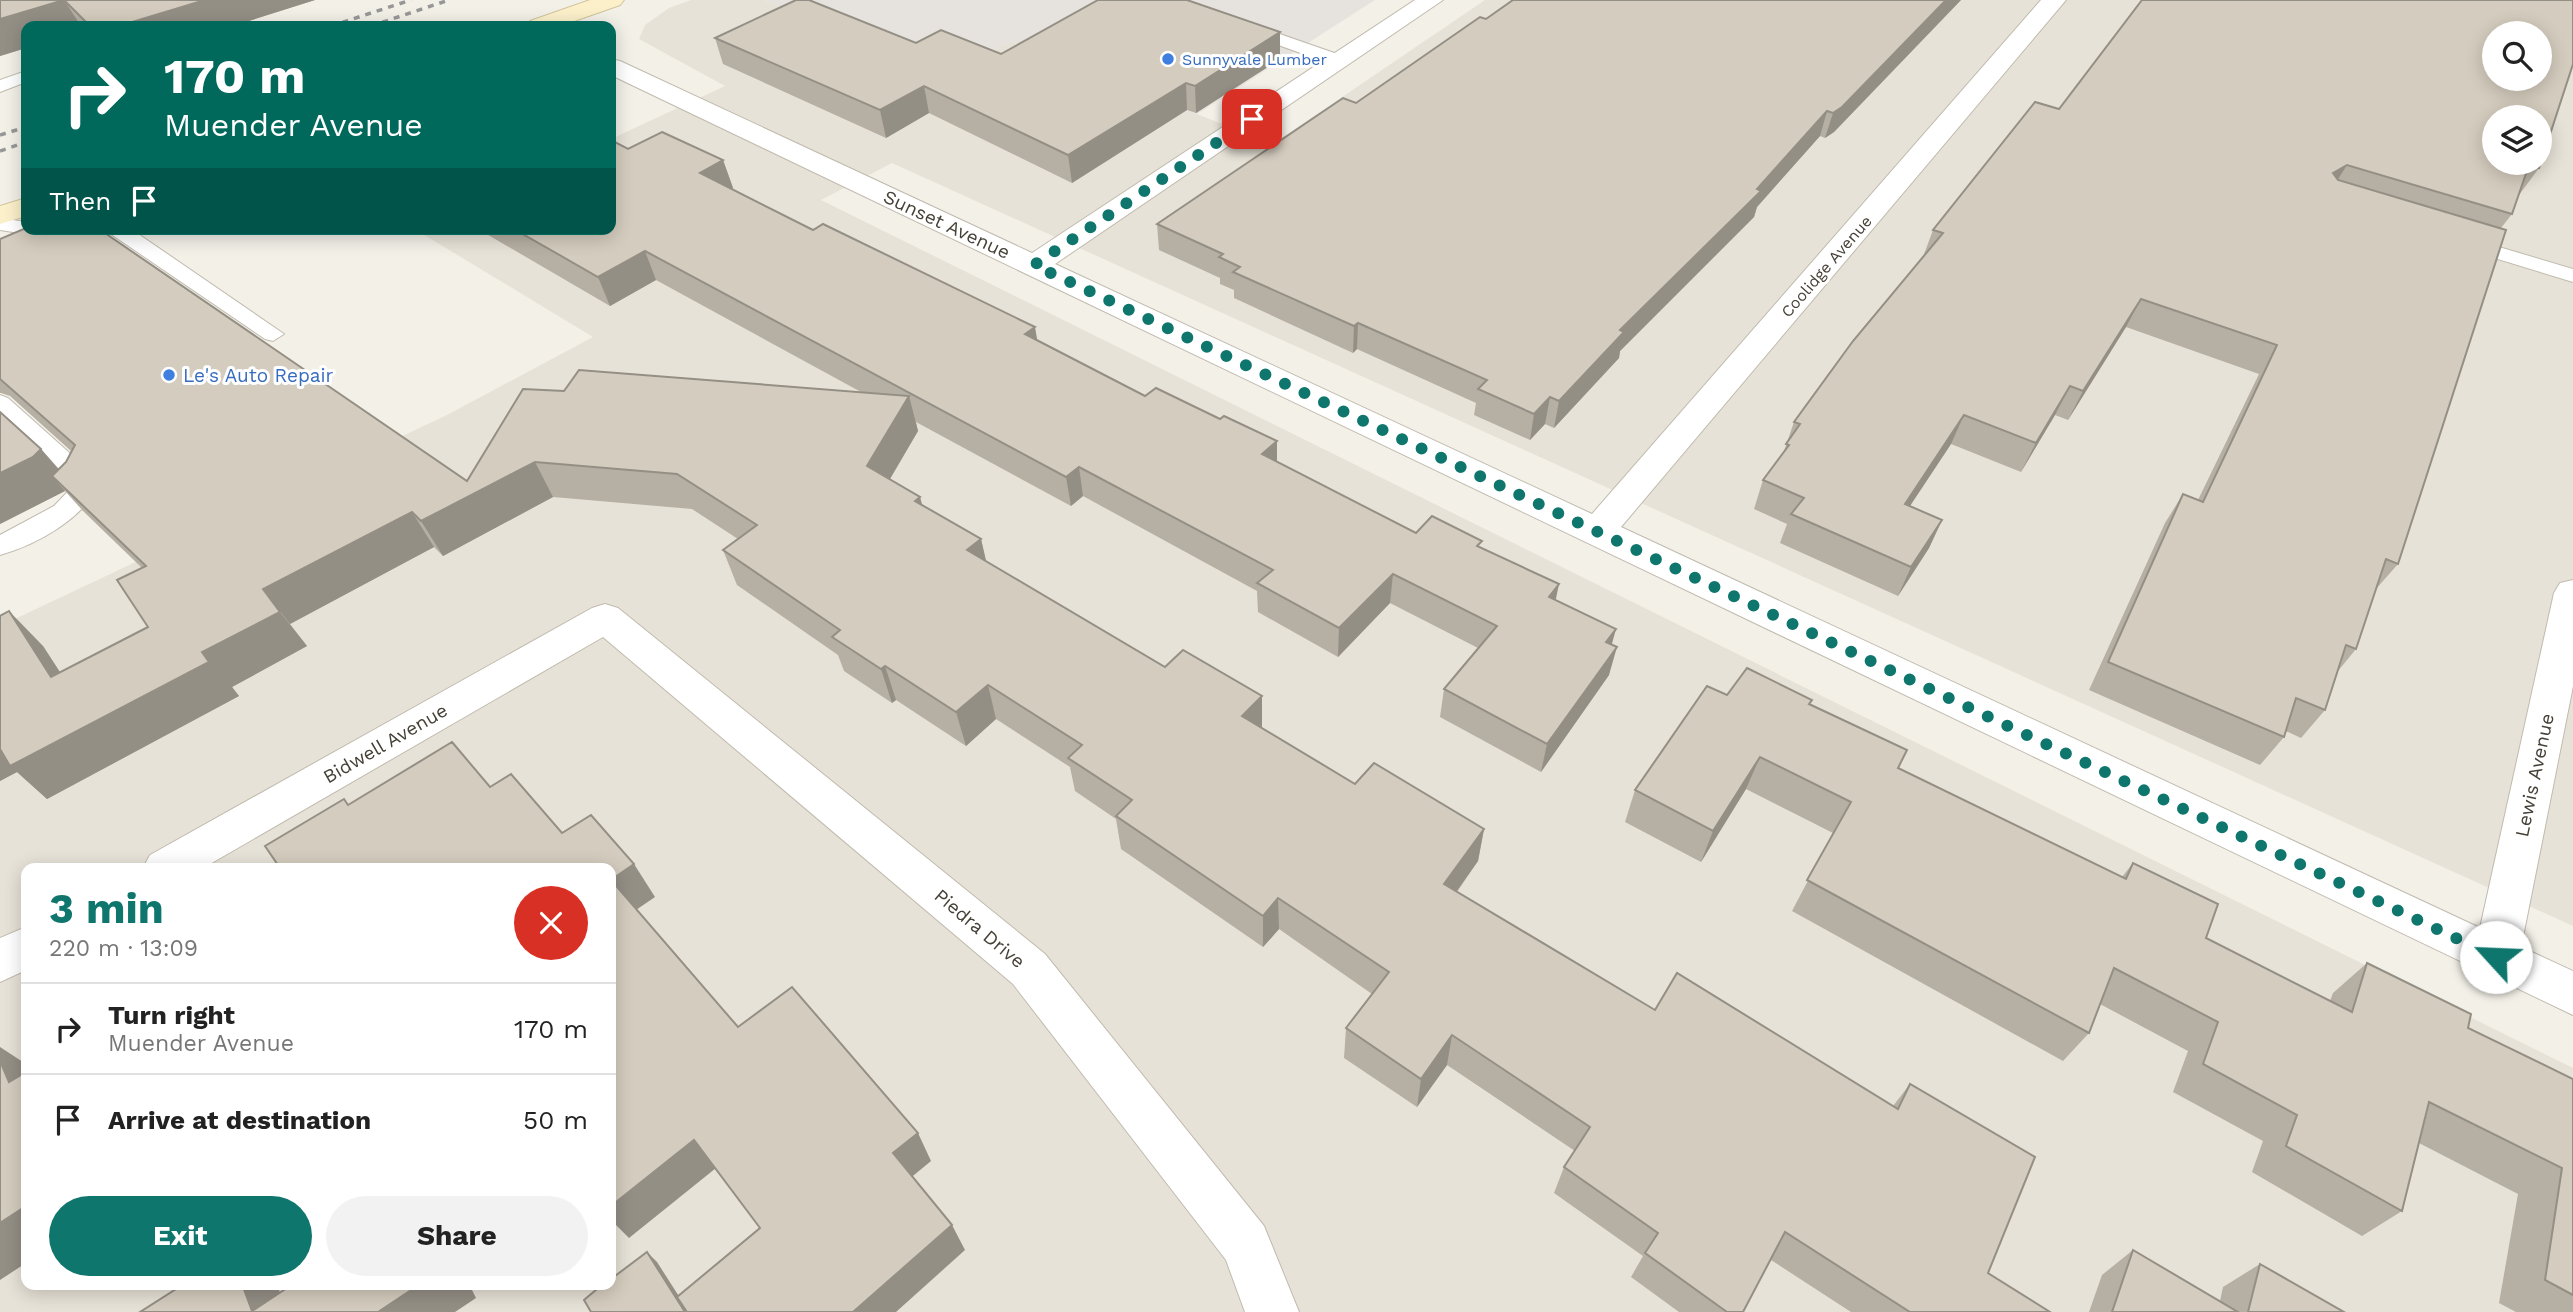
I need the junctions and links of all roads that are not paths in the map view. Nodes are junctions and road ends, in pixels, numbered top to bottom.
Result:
1 (612, 0) edge
2 (1431, 0) edge
3 (2054, 0) edge
4 (552, 21) edge
5 (1227, 21) edge
6 (1340, 61) junction
7 (616, 68) edge
8 (21, 78) edge
9 (0, 86) edge
10 (21, 208) edge
11 (0, 216) edge
12 (0, 224) edge
13 (21, 227) edge
14 (125, 235) edge
15 (2445, 237) edge
16 (1034, 265) junction
17 (2573, 276) edge
18 (273, 334) dead end
19 (0, 403) edge
20 (1597, 532) junction
21 (0, 546) edge
22 (2573, 593) edge
23 (605, 618) joint
24 (174, 863) edge
25 (21, 950) edge
26 (2496, 957) junction
27 (0, 962) edge
28 (2573, 994) edge
29 (1272, 1312) edge

1 - 4 main road
2 - 6 street
3 - 20 street, Coolidge Avenue
5 - 6 lane
6 - 16 street
7 - 16 street, Sunset Avenue
8 - 9 lane
10 - 11 main road
12 - 13 lane
14 - 18 lane
15 - 17 lane
16 - 20 street, Sunset Avenue
19 - 21 lane
20 - 26 street, Sunset Avenue
22 - 26 street, Lewis Avenue
23 - 24 street, Bidwell Avenue
23 - 29 street, Piedra Drive
25 - 27 street
26 - 28 street, Sunset Avenue

